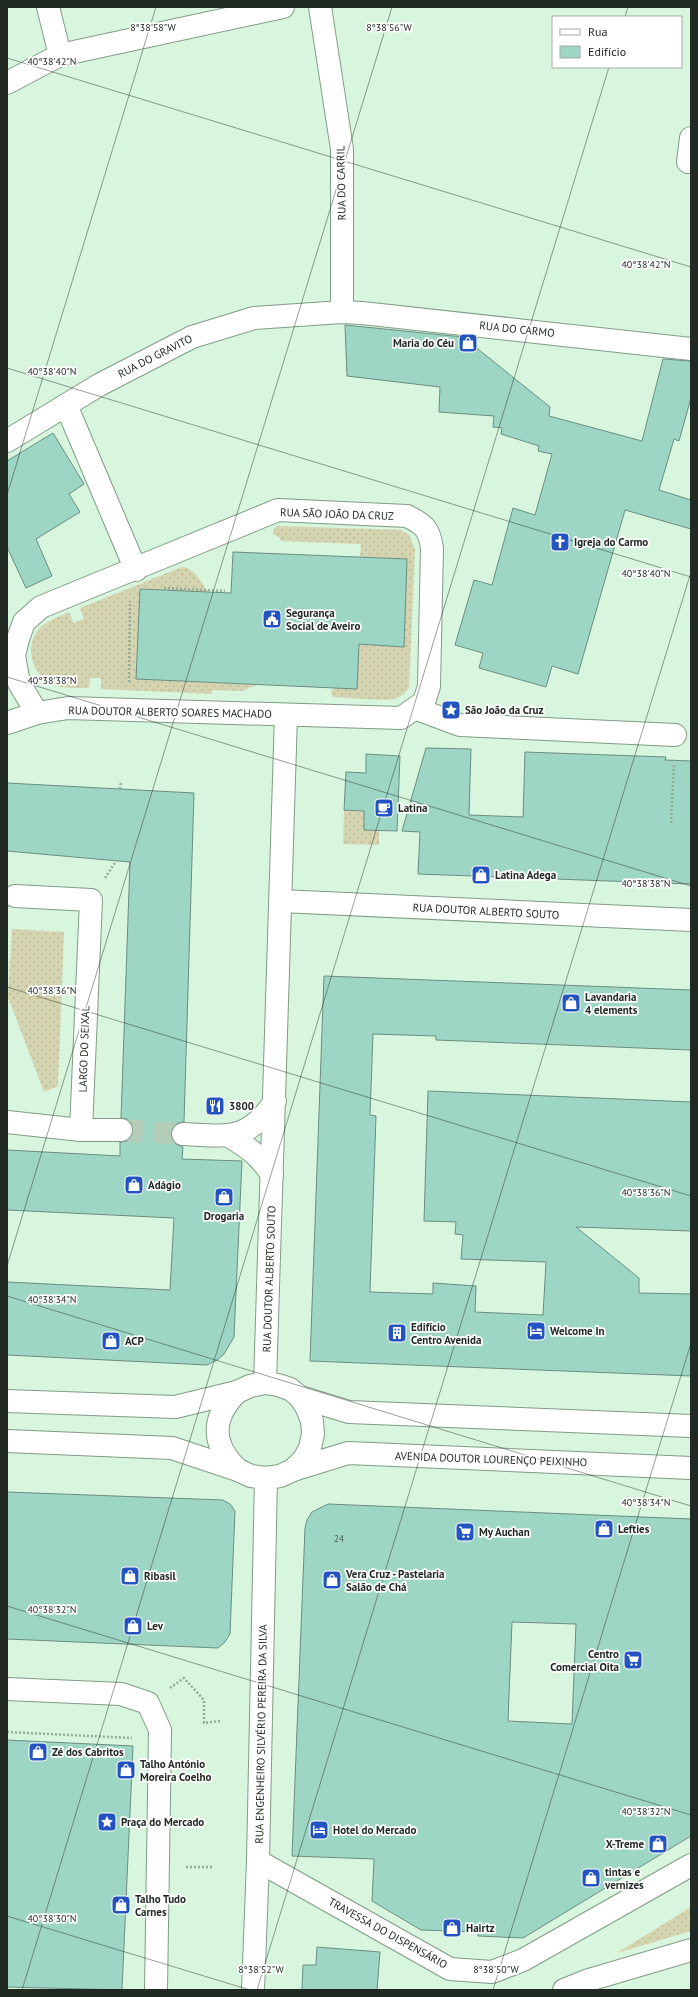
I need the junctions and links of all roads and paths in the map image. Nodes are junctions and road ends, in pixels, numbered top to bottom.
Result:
1 (48, 7) edge
2 (283, 7) edge
3 (320, 7) edge
4 (60, 55) junction
5 (7, 83) edge
6 (691, 138) edge
7 (688, 162) dead end
8 (342, 312) junction
9 (691, 349) edge
10 (66, 405) junction
11 (7, 441) edge
12 (133, 571) junction
13 (156, 588) dead end
14 (225, 591) dead end
15 (417, 709) junction
16 (128, 710) junction
17 (37, 713) junction
18 (286, 715) junction
19 (7, 723) edge
20 (675, 735) joint
21 (121, 781) dead end
22 (120, 789) dead end
23 (671, 823) dead end
24 (668, 883) dead end
25 (668, 888) dead end
26 (15, 896) dead end
27 (281, 901) junction
28 (691, 920) edge
29 (275, 1101) junction
30 (7, 1122) edge
31 (81, 1130) junction
32 (121, 1130) tunnel mouth
33 (183, 1134) tunnel mouth
34 (229, 1136) junction
35 (272, 1175) junction
36 (265, 1383) junction
37 (237, 1392) junction
38 (300, 1398) junction
39 (7, 1401) edge
40 (691, 1426) edge
41 (7, 1441) edge
42 (691, 1468) edge
43 (238, 1470) junction
44 (293, 1470) junction
45 (266, 1478) junction
46 (184, 1678) dead end
47 (7, 1688) edge
48 (220, 1721) dead end
49 (7, 1732) edge
50 (139, 1738) dead end
51 (258, 1861) junction
52 (691, 1865) edge
53 (182, 1866) dead end
54 (214, 1866) dead end
55 (691, 1950) edge
56 (156, 1990) edge
57 (253, 1990) edge
58 (564, 1990) edge

1 - 4 street
2 - 4 street
3 - 8 street, RUA DO CARRIL
4 - 5 street
6 - 7 street
8 - 9 street, RUA DO CARMO
8 - 10 street, RUA DO GRAVITO
10 - 11 street, RUA DO GRAVITO
10 - 12 street
12 - 15 street, RUA SÃO JOÃO DA CRUZ
12 - 16 path
12 - 17 street, RUA SÃO JOÃO DA CRUZ
13 - 14 path
15 - 18 street
15 - 20 street
16 - 17 street, RUA DOUTOR ALBERTO SOARES MACHADO
16 - 18 street, RUA DOUTOR ALBERTO SOARES MACHADO
17 - 19 street, RUA DOUTOR ALBERTO SOARES MACHADO
18 - 27 street, RUA DOUTOR ALBERTO SOUTO
20 - 23 path
21 - 22 path
24 - 25 path
26 - 31 street, LARGO DO SEIXAL
27 - 28 street, RUA DOUTOR ALBERTO SOUTO
27 - 29 street, RUA DOUTOR ALBERTO SOUTO
29 - 34 street
29 - 35 street, RUA DOUTOR ALBERTO SOUTO
30 - 31 street
31 - 32 street
33 - 34 street
34 - 35 street
35 - 36 street, RUA DOUTOR ALBERTO SOUTO
36 - 37 street, AVENIDA DOUTOR LOURENÇO PEIXINHO
36 - 38 street, AVENIDA DOUTOR LOURENÇO PEIXINHO
37 - 39 street, AVENIDA DOUTOR LOURENÇO PEIXINHO
37 - 43 street, AVENIDA DOUTOR LOURENÇO PEIXINHO
38 - 40 street, AVENIDA DOUTOR LOURENÇO PEIXINHO
38 - 44 street, AVENIDA DOUTOR LOURENÇO PEIXINHO
41 - 43 street, AVENIDA DOUTOR LOURENÇO PEIXINHO
42 - 44 street, AVENIDA DOUTOR LOURENÇO PEIXINHO
43 - 45 street, AVENIDA DOUTOR LOURENÇO PEIXINHO
44 - 45 street, AVENIDA DOUTOR LOURENÇO PEIXINHO
45 - 51 street, RUA ENGENHEIRO SILVÉRIO PEREIRA DA SILVA
46 - 48 path
47 - 56 street
49 - 50 path
51 - 52 street, TRAVESSA DO DISPENSÁRIO
51 - 57 street, RUA ENGENHEIRO SILVÉRIO PEREIRA DA SILVA
53 - 54 path
55 - 58 street

